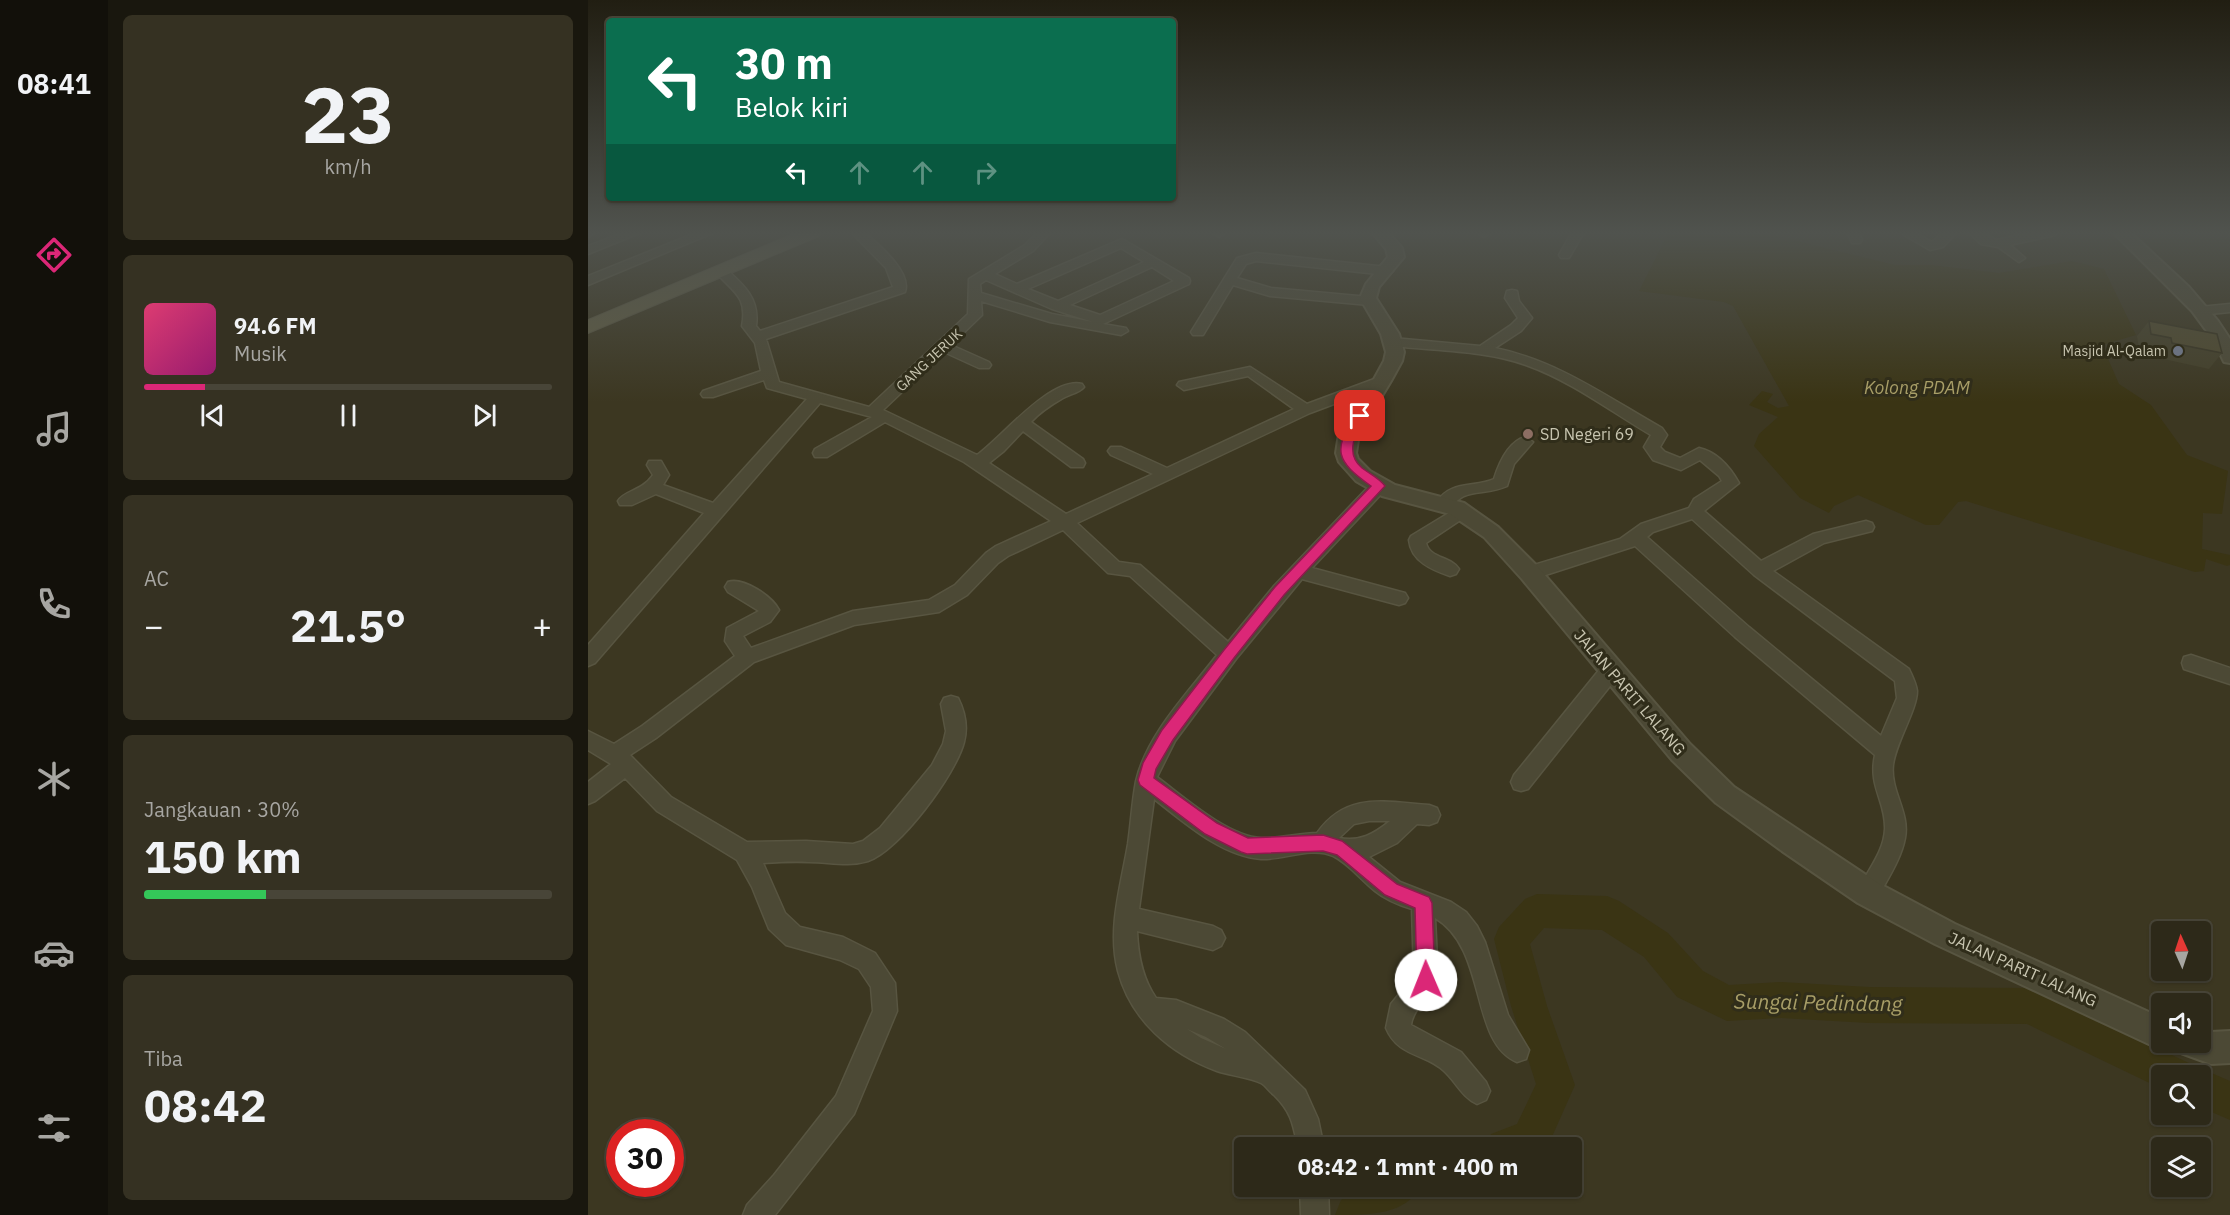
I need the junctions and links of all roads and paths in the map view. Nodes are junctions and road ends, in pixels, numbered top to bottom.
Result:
1 (677, 289) edge
2 (740, 289) edge
3 (900, 289) edge
4 (975, 289) edge
5 (1016, 289) edge
6 (1095, 289) edge
7 (1168, 289) edge
8 (1225, 289) edge
9 (1259, 289) edge
10 (1370, 289) edge
11 (2178, 289) edge
12 (1512, 294) dead end
13 (975, 295) junction
14 (1370, 301) junction
15 (1057, 306) junction
16 (2230, 308) edge
17 (2200, 311) junction
18 (588, 327) edge
19 (1121, 331) dead end
20 (1198, 332) dead end
21 (757, 337) junction
22 (1393, 342) junction
23 (941, 346) junction
24 (1482, 351) junction
25 (2230, 358) edge
26 (984, 365) dead end
27 (769, 373) junction
28 (1382, 381) junction
29 (1184, 386) dead end
30 (1077, 387) dead end
31 (708, 394) dead end
32 (817, 397) junction
33 (1305, 410) junction
34 (879, 414) junction
35 (1021, 422) junction
36 (1525, 442) dead end
37 (1116, 451) dead end
38 (820, 453) dead end
39 (978, 463) junction
40 (1077, 463) dead end
41 (655, 465) dead end
42 (1169, 475) junction
43 (1379, 486) junction
44 (652, 488) junction
45 (626, 501) dead end
46 (1453, 507) junction
47 (717, 511) junction
48 (1695, 512) junction
49 (1065, 522) junction
50 (1866, 527) dead end
51 (1636, 537) junction
52 (1450, 569) dead end
53 (1760, 570) junction
54 (1298, 571) junction
55 (1530, 573) junction
56 (734, 587) dead end
57 (1399, 598) dead end
58 (1229, 654) junction
59 (747, 657) junction
60 (588, 658) edge
61 (2191, 663) dead end
62 (1611, 670) junction
63 (2230, 676) edge
64 (951, 704) dead end
65 (588, 740) edge
66 (1887, 753) junction
67 (620, 759) junction
68 (1146, 780) junction
69 (1521, 782) dead end
70 (588, 794) edge
71 (1332, 846) junction
72 (745, 853) junction
73 (1868, 893) junction
74 (1423, 903) junction
75 (1128, 918) junction
76 (1213, 938) dead end
77 (2151, 1029) edge
78 (2230, 1047) edge
79 (2211, 1048) edge
80 (1517, 1050) dead end
81 (1477, 1091) dead end
82 (1308, 1137) edge
83 (1314, 1197) edge
84 (757, 1215) edge
85 (1315, 1215) edge

1 - 18 main road
2 - 21 street
3 - 21 street
4 - 13 street, GANG JERUK
5 - 15 street
6 - 15 street
7 - 15 street
8 - 20 street
9 - 14 street
10 - 14 street
11 - 17 street
12 - 24 street
13 - 19 street
13 - 23 street, GANG JERUK
14 - 22 street
16 - 17 street
17 - 25 street
21 - 27 street
22 - 24 street
22 - 28 street, JALAN PARIT LALANG
23 - 26 street
23 - 34 street, GANG JERUK
24 - 48 street
27 - 31 street
27 - 32 street
28 - 33 street
28 - 43 street, JALAN PARIT LALANG
29 - 33 street
30 - 35 street
32 - 34 street
32 - 47 street
33 - 42 street
34 - 38 street, GANG JERUK
34 - 39 street
35 - 39 street
35 - 40 street
36 - 46 street
37 - 42 street
39 - 49 street
41 - 44 street
42 - 49 street
43 - 46 street, JALAN PARIT LALANG
43 - 54 street
44 - 45 street
44 - 47 street
46 - 52 street
46 - 55 street, JALAN PARIT LALANG
47 - 60 street
48 - 51 street
48 - 53 street
49 - 58 street
49 - 59 street
50 - 53 street
51 - 55 street
51 - 66 street
53 - 66 street
54 - 57 street
54 - 58 street
55 - 62 street, JALAN PARIT LALANG
56 - 59 street
58 - 68 street
59 - 67 street
61 - 63 street
62 - 69 street
62 - 73 street, JALAN PARIT LALANG
64 - 72 street
65 - 67 street
66 - 73 street
67 - 70 street
67 - 72 street
68 - 71 street
68 - 75 street
71 - 71 street
71 - 74 street
72 - 84 street
73 - 77 street, JALAN PARIT LALANG
74 - 80 street
74 - 81 street
75 - 76 street
75 - 82 street
78 - 79 street
83 - 85 street

